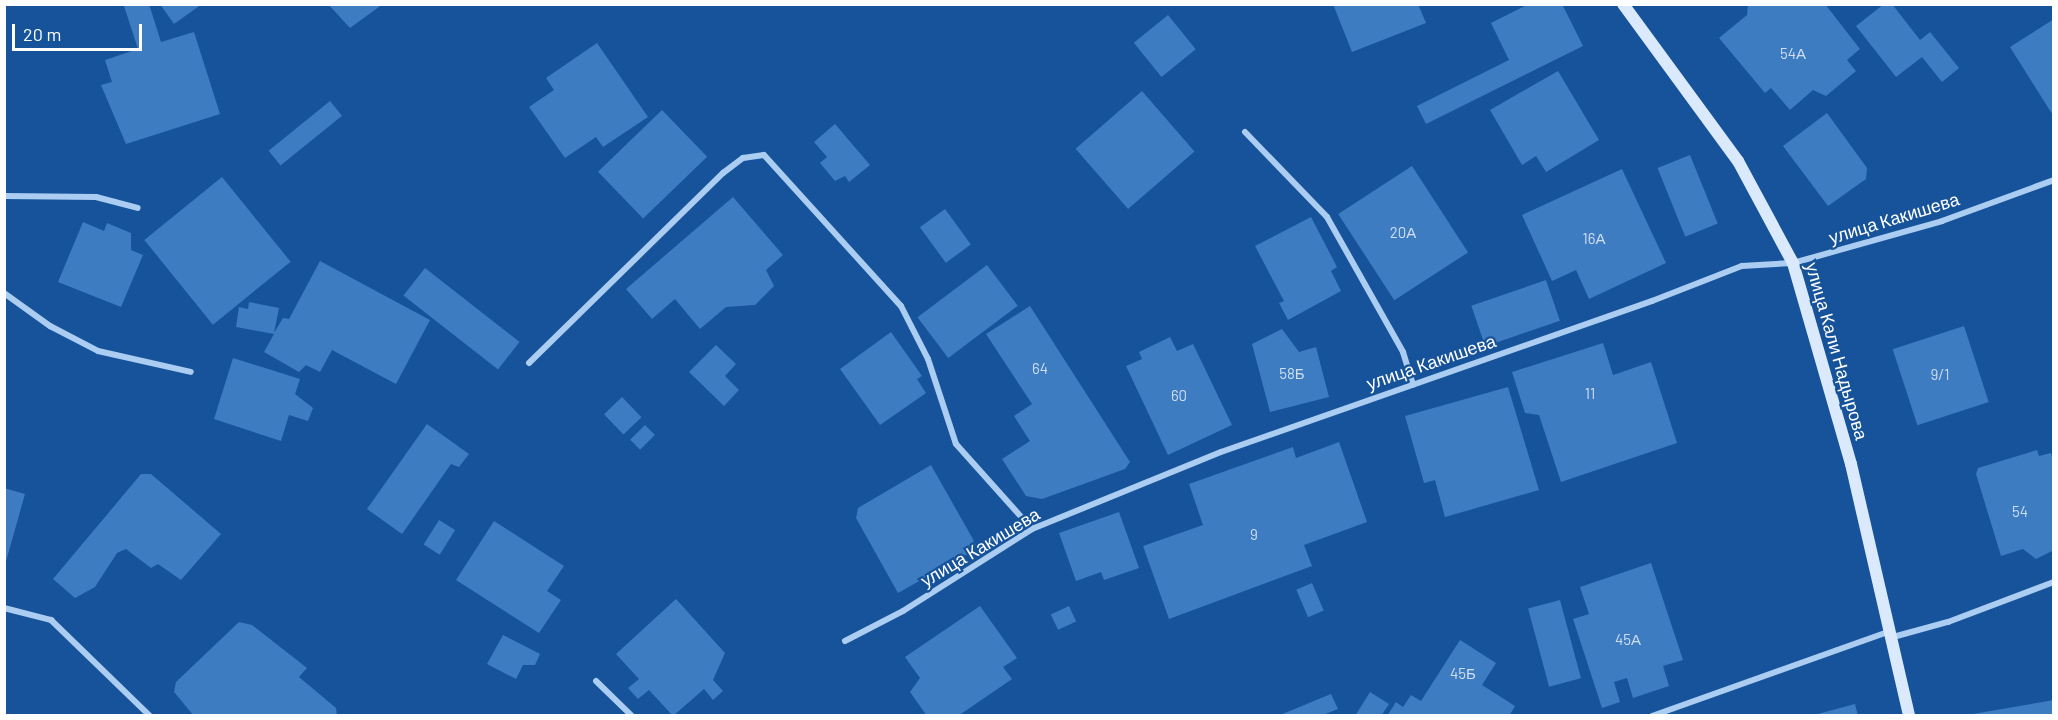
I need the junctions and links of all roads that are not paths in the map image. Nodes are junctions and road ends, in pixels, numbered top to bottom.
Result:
1 (1623, 4) edge
2 (1245, 132) dead end
3 (2054, 180) edge
4 (4, 196) edge
5 (138, 208) dead end
6 (1793, 263) junction
7 (4, 293) edge
8 (529, 363) dead end
9 (191, 372) dead end
10 (1413, 384) junction
11 (1032, 529) junction
12 (2054, 582) edge
13 (4, 608) edge
14 (1892, 634) junction
15 (844, 641) dead end
16 (596, 681) dead end
17 (150, 716) edge
18 (632, 716) edge
19 (1652, 716) edge
20 (1910, 716) edge

1 - 6 street, улица Кали Надырова
2 - 10 street
3 - 6 street, улица Какишева
4 - 5 street
6 - 10 street, улица Какишева
6 - 14 street, улица Кали Надырова
7 - 9 street
8 - 11 street
10 - 11 street, улица Какишева
11 - 15 street, улица Какишева
12 - 14 street
13 - 17 street
14 - 19 street
14 - 20 street, улица Кали Надырова
16 - 18 street

